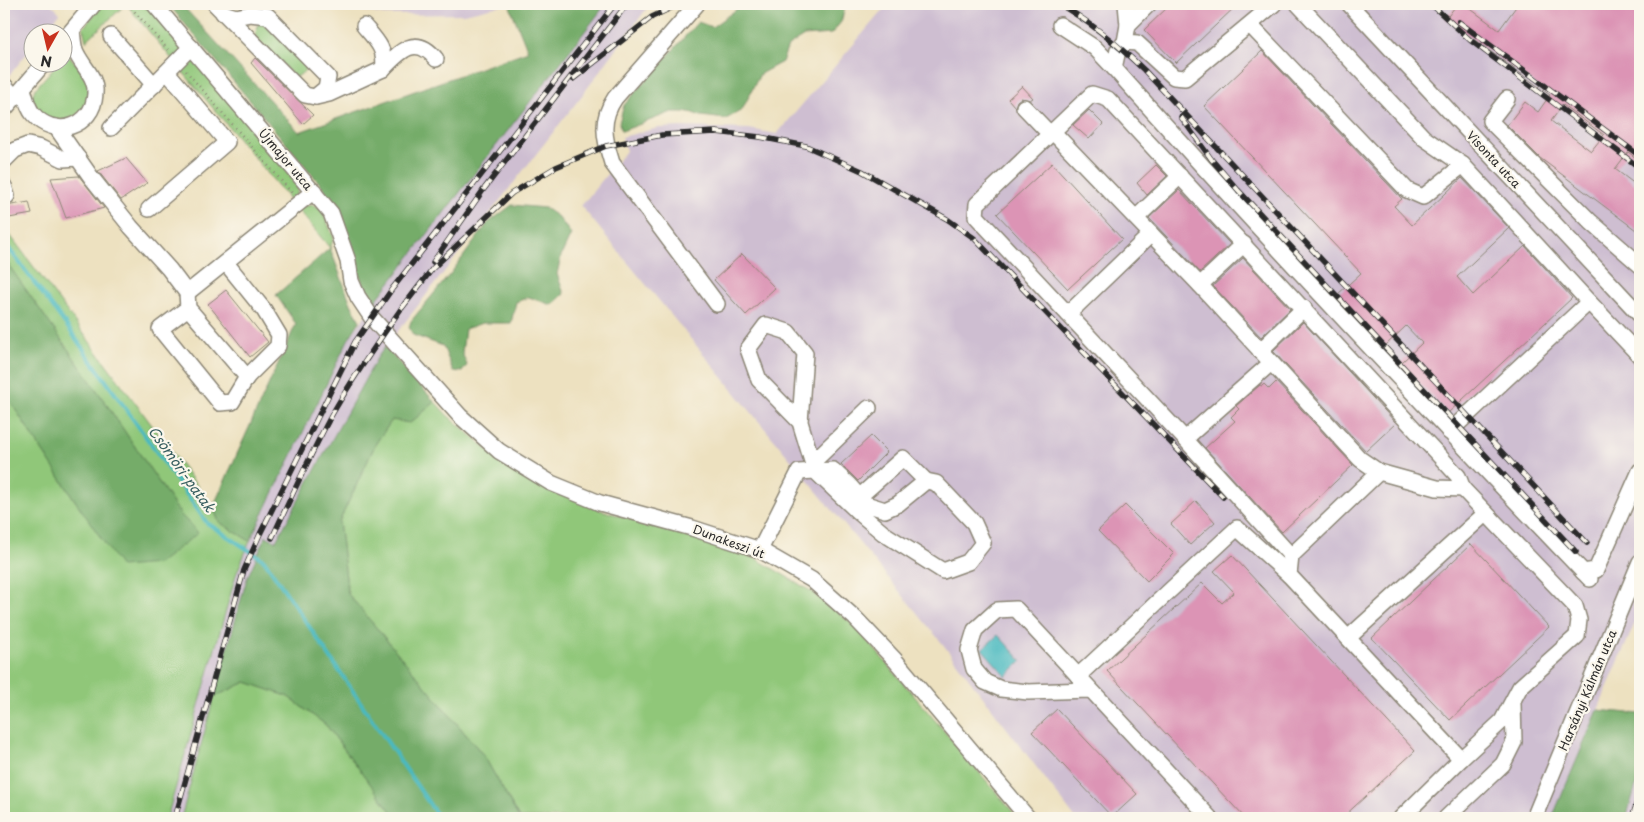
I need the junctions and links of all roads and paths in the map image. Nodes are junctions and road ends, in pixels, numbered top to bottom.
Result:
1 (128, 4) edge
2 (154, 4) edge
3 (697, 4) edge
4 (1126, 4) edge
5 (1149, 4) edge
6 (1274, 4) edge
7 (1298, 4) edge
8 (1349, 4) edge
9 (87, 6) edge
10 (219, 8) edge
11 (1060, 25) dead end
12 (1128, 25) junction
13 (1250, 25) junction
14 (364, 26) dead end
15 (72, 28) edge
16 (111, 36) dead end
17 (1125, 42) junction
18 (72, 45) edge
19 (191, 47) junction
20 (436, 59) dead end
21 (178, 61) junction
22 (1114, 68) junction
23 (384, 69) junction
24 (37, 72) edge
25 (167, 72) junction
26 (4, 85) edge
27 (154, 85) junction
28 (19, 93) junction
29 (315, 97) junction
30 (1507, 99) dead end
31 (1024, 108) dead end
32 (4, 110) edge
33 (56, 127) junction
34 (111, 128) dead end
35 (1051, 133) junction
36 (78, 158) junction
37 (4, 161) edge
38 (1463, 165) junction
39 (1180, 176) junction
40 (314, 191) junction
41 (300, 202) junction
42 (149, 209) dead end
43 (1136, 218) junction
44 (1151, 234) junction
45 (1244, 244) junction
46 (226, 262) junction
47 (1640, 265) edge
48 (1200, 286) junction
49 (188, 300) junction
50 (1589, 302) junction
51 (717, 304) dead end
52 (1304, 308) junction
53 (1068, 314) junction
54 (1640, 315) edge
55 (385, 332) joint
56 (1260, 351) junction
57 (1640, 356) edge
58 (1271, 363) junction
59 (247, 378) junction
60 (869, 408) dead end
61 (800, 422) junction
62 (1449, 432) junction
63 (1185, 439) junction
64 (814, 466) junction
65 (1640, 471) edge
66 (1378, 472) junction
67 (926, 481) junction
68 (1462, 489) junction
69 (859, 497) junction
70 (1486, 513) junction
71 (760, 550) junction
72 (1291, 556) junction
73 (1640, 562) edge
74 (1289, 575) junction
75 (1348, 638) junction
76 (1078, 676) junction
77 (1090, 690) junction
78 (1513, 701) junction
79 (1461, 759) junction
80 (1028, 818) edge
81 (1210, 818) edge
82 (1401, 818) edge
83 (1446, 818) edge
84 (1534, 818) edge

1 - 21 path
2 - 19 street, Újmajor utca
3 - 51 street
4 - 12 street
5 - 12 street
6 - 13 street
7 - 38 street
8 - 54 street, Visonta utca
9 - 15 street
10 - 29 street
10 - 29 street
11 - 22 street
12 - 17 street
13 - 17 street
13 - 38 street
14 - 23 street
16 - 27 street
17 - 22 street
18 - 33 street
19 - 21 street
19 - 40 street, Újmajor utca
20 - 23 street
21 - 25 street
21 - 41 path
22 - 62 street
23 - 29 street
24 - 28 street
25 - 27 street
25 - 42 street
26 - 28 street
27 - 34 street
28 - 32 street
28 - 33 street
30 - 47 street
31 - 35 street
33 - 36 street
35 - 39 street
35 - 43 street
35 - 53 street
36 - 37 street
36 - 49 street
38 - 50 street
39 - 43 street
39 - 45 street
40 - 41 street
40 - 55 street, Újmajor utca
41 - 46 street
43 - 44 street
44 - 48 street
44 - 53 street
45 - 48 street
45 - 52 street
46 - 49 street
46 - 59 street
48 - 56 street
49 - 59 street
49 - 59 street
50 - 57 street
50 - 62 street
52 - 56 street
52 - 68 street
53 - 63 street
55 - 71 street, Dunakeszi út
56 - 58 street
58 - 63 street
58 - 66 street
60 - 64 street
61 - 61 street
61 - 64 street
62 - 65 street
63 - 72 street
64 - 67 street
64 - 69 street
64 - 71 street
66 - 68 street
66 - 72 street
67 - 69 street
67 - 69 street
68 - 70 street
70 - 75 street
70 - 78 street
71 - 80 street, Dunakeszi út
72 - 74 street
73 - 84 street, Harsányi Kálmán utca
74 - 75 street
74 - 76 street
75 - 79 street
76 - 77 street
76 - 77 street
77 - 81 street
78 - 79 street
78 - 83 street
79 - 82 street

